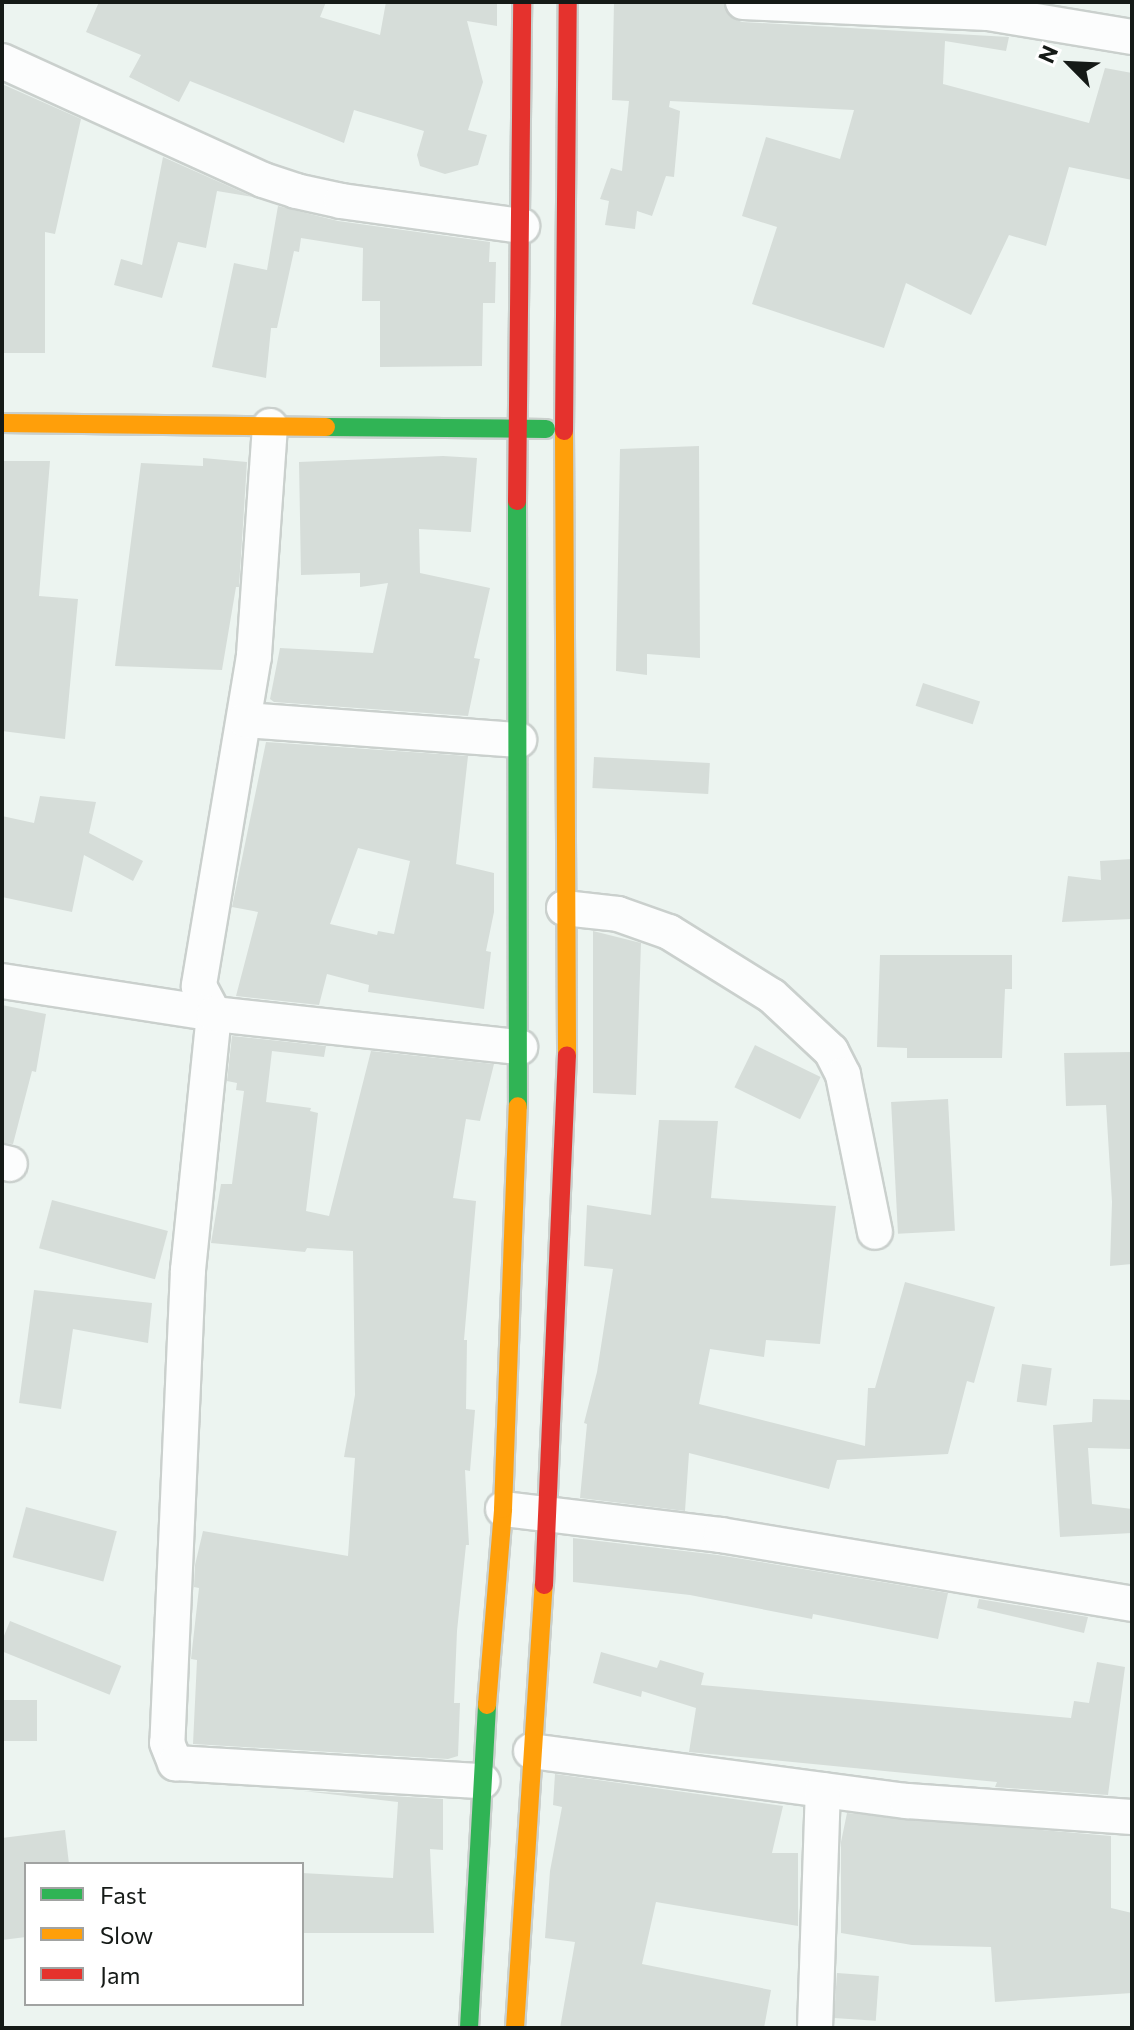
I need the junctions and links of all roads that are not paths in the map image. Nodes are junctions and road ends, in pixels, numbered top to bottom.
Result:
1 (522, 2) edge
2 (568, 2) edge
3 (743, 2) edge
4 (1132, 37) edge
5 (2, 61) edge
6 (522, 226) junction
7 (2, 423) edge
8 (270, 426) junction
9 (564, 429) junction
10 (517, 430) junction
11 (245, 720) junction
12 (519, 740) junction
13 (564, 908) junction
14 (2, 981) edge
15 (214, 1014) junction
16 (520, 1047) junction
17 (875, 1232) dead end
18 (503, 1509) junction
19 (550, 1515) junction
20 (1132, 1604) edge
21 (531, 1751) junction
22 (482, 1781) junction
23 (823, 1790) junction
24 (1132, 1817) edge
25 (469, 2028) edge
26 (515, 2028) edge
27 (815, 2028) edge

1 - 6 main road
2 - 9 main road
3 - 4 street
5 - 6 street
6 - 10 main road
7 - 8 main road
8 - 10 main road
8 - 11 street
9 - 10 main road
9 - 13 main road
10 - 12 main road
11 - 12 street
11 - 15 street
12 - 16 main road
13 - 17 street
13 - 19 main road
14 - 15 street
15 - 16 street
15 - 22 street
16 - 18 main road
18 - 19 street
18 - 22 main road
19 - 20 street
19 - 21 main road
21 - 23 street
21 - 26 main road
22 - 25 main road
23 - 24 street
23 - 27 street

